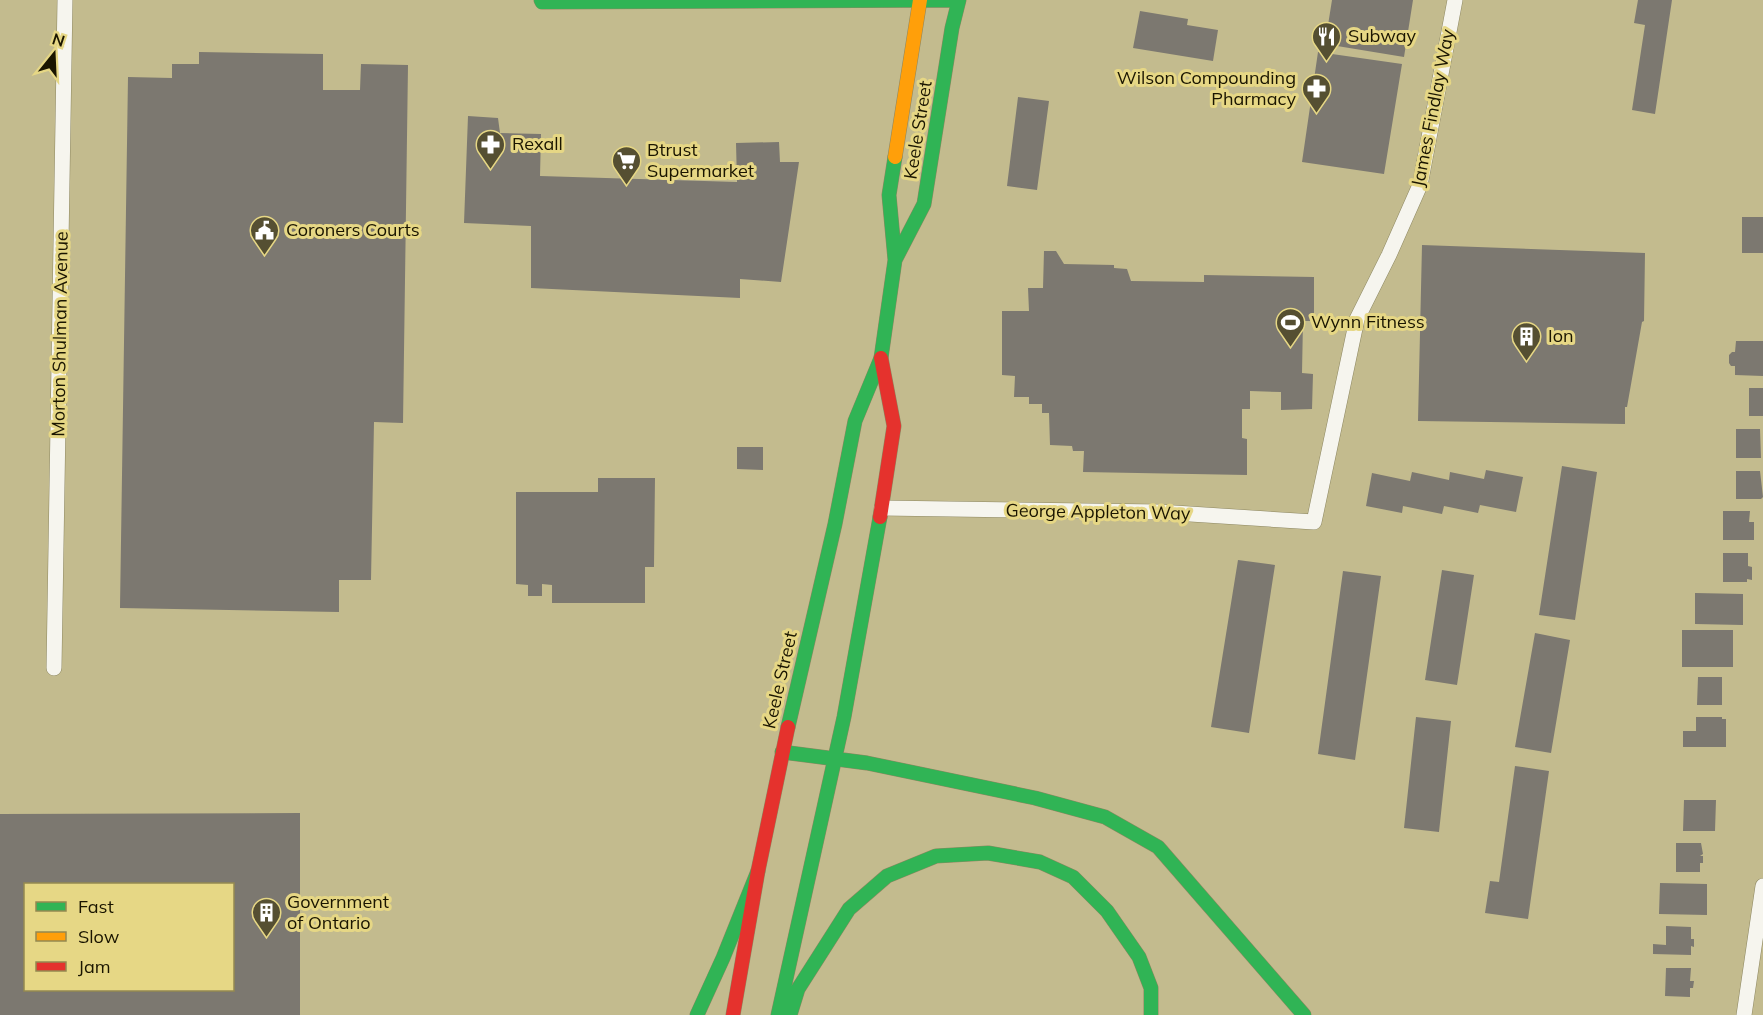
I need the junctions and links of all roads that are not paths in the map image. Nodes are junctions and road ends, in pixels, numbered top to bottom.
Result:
1 (65, 0) edge
2 (541, 0) edge
3 (951, 0) edge
4 (959, 0) edge
5 (1455, 0) edge
6 (920, 1) edge
7 (895, 260) junction
8 (881, 358) junction
9 (882, 508) junction
10 (1314, 522) joint
11 (54, 668) dead end
12 (782, 752) junction
13 (834, 759) junction
14 (758, 871) junction
15 (1763, 886) edge
16 (697, 1015) edge
17 (733, 1015) edge
18 (778, 1015) edge
19 (790, 1015) edge
20 (1151, 1015) edge
21 (1304, 1015) edge
22 (1744, 1015) edge

1 - 11 street, Morton Shulman Avenue
2 - 6 main road
3 - 6 main road
4 - 7 main road, Keele Street
5 - 10 street, James Findlay Way
6 - 7 main road, Keele Street
7 - 8 main road, Keele Street
8 - 9 main road, Keele Street
8 - 12 main road, Keele Street
9 - 10 street, George Appleton Way
9 - 13 main road, Keele Street
12 - 13 main road
12 - 14 main road, Keele Street
13 - 18 main road, Keele Street
13 - 21 main road
14 - 16 main road
14 - 17 main road, Keele Street
15 - 22 street
19 - 20 main road

